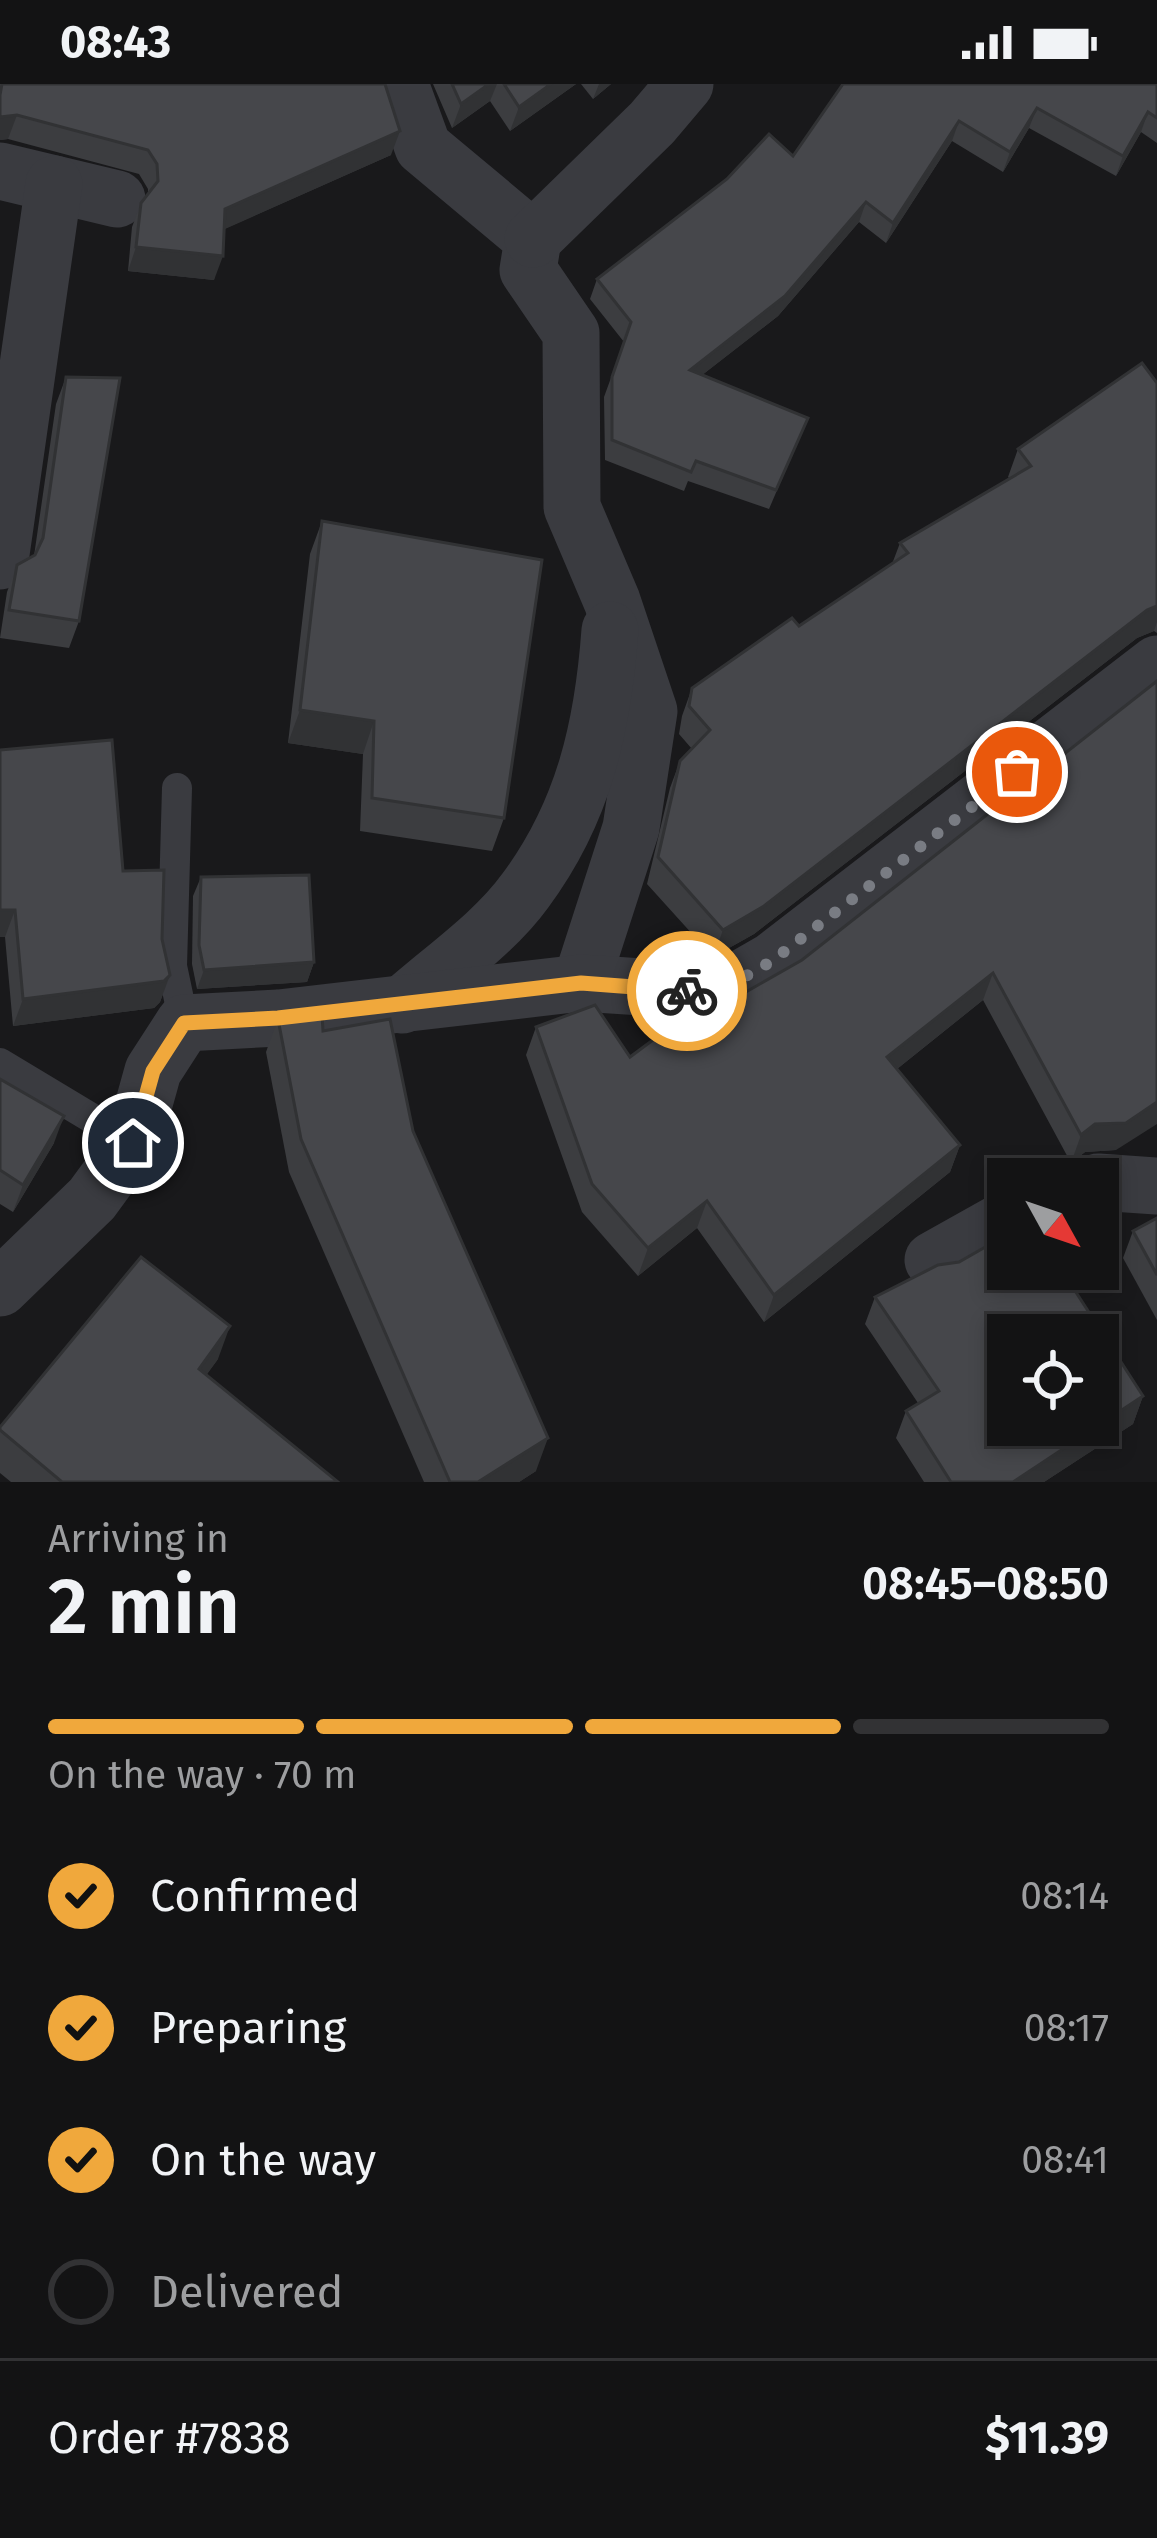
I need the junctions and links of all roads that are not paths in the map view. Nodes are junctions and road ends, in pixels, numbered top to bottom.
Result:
1 (400, 84) edge
2 (685, 84) edge
3 (27, 178) edge
4 (117, 200) dead end
5 (532, 239) junction
6 (0, 561) edge
7 (612, 602) junction
8 (1157, 664) edge
9 (177, 788) dead end
10 (581, 983) junction
11 (402, 1005) junction
12 (184, 1023) junction
13 (0, 1063) edge
14 (133, 1143) junction
15 (1119, 1183) edge
16 (1157, 1186) edge
17 (987, 1230) edge
18 (933, 1260) dead end
19 (4, 1276) edge

1 - 5 street
2 - 5 street
3 - 4 street
3 - 6 street
5 - 7 street
7 - 10 street
7 - 11 street
8 - 10 street
9 - 12 lane
10 - 11 street
11 - 12 street
12 - 14 street
13 - 14 lane
14 - 19 street
15 - 16 street
17 - 18 street

